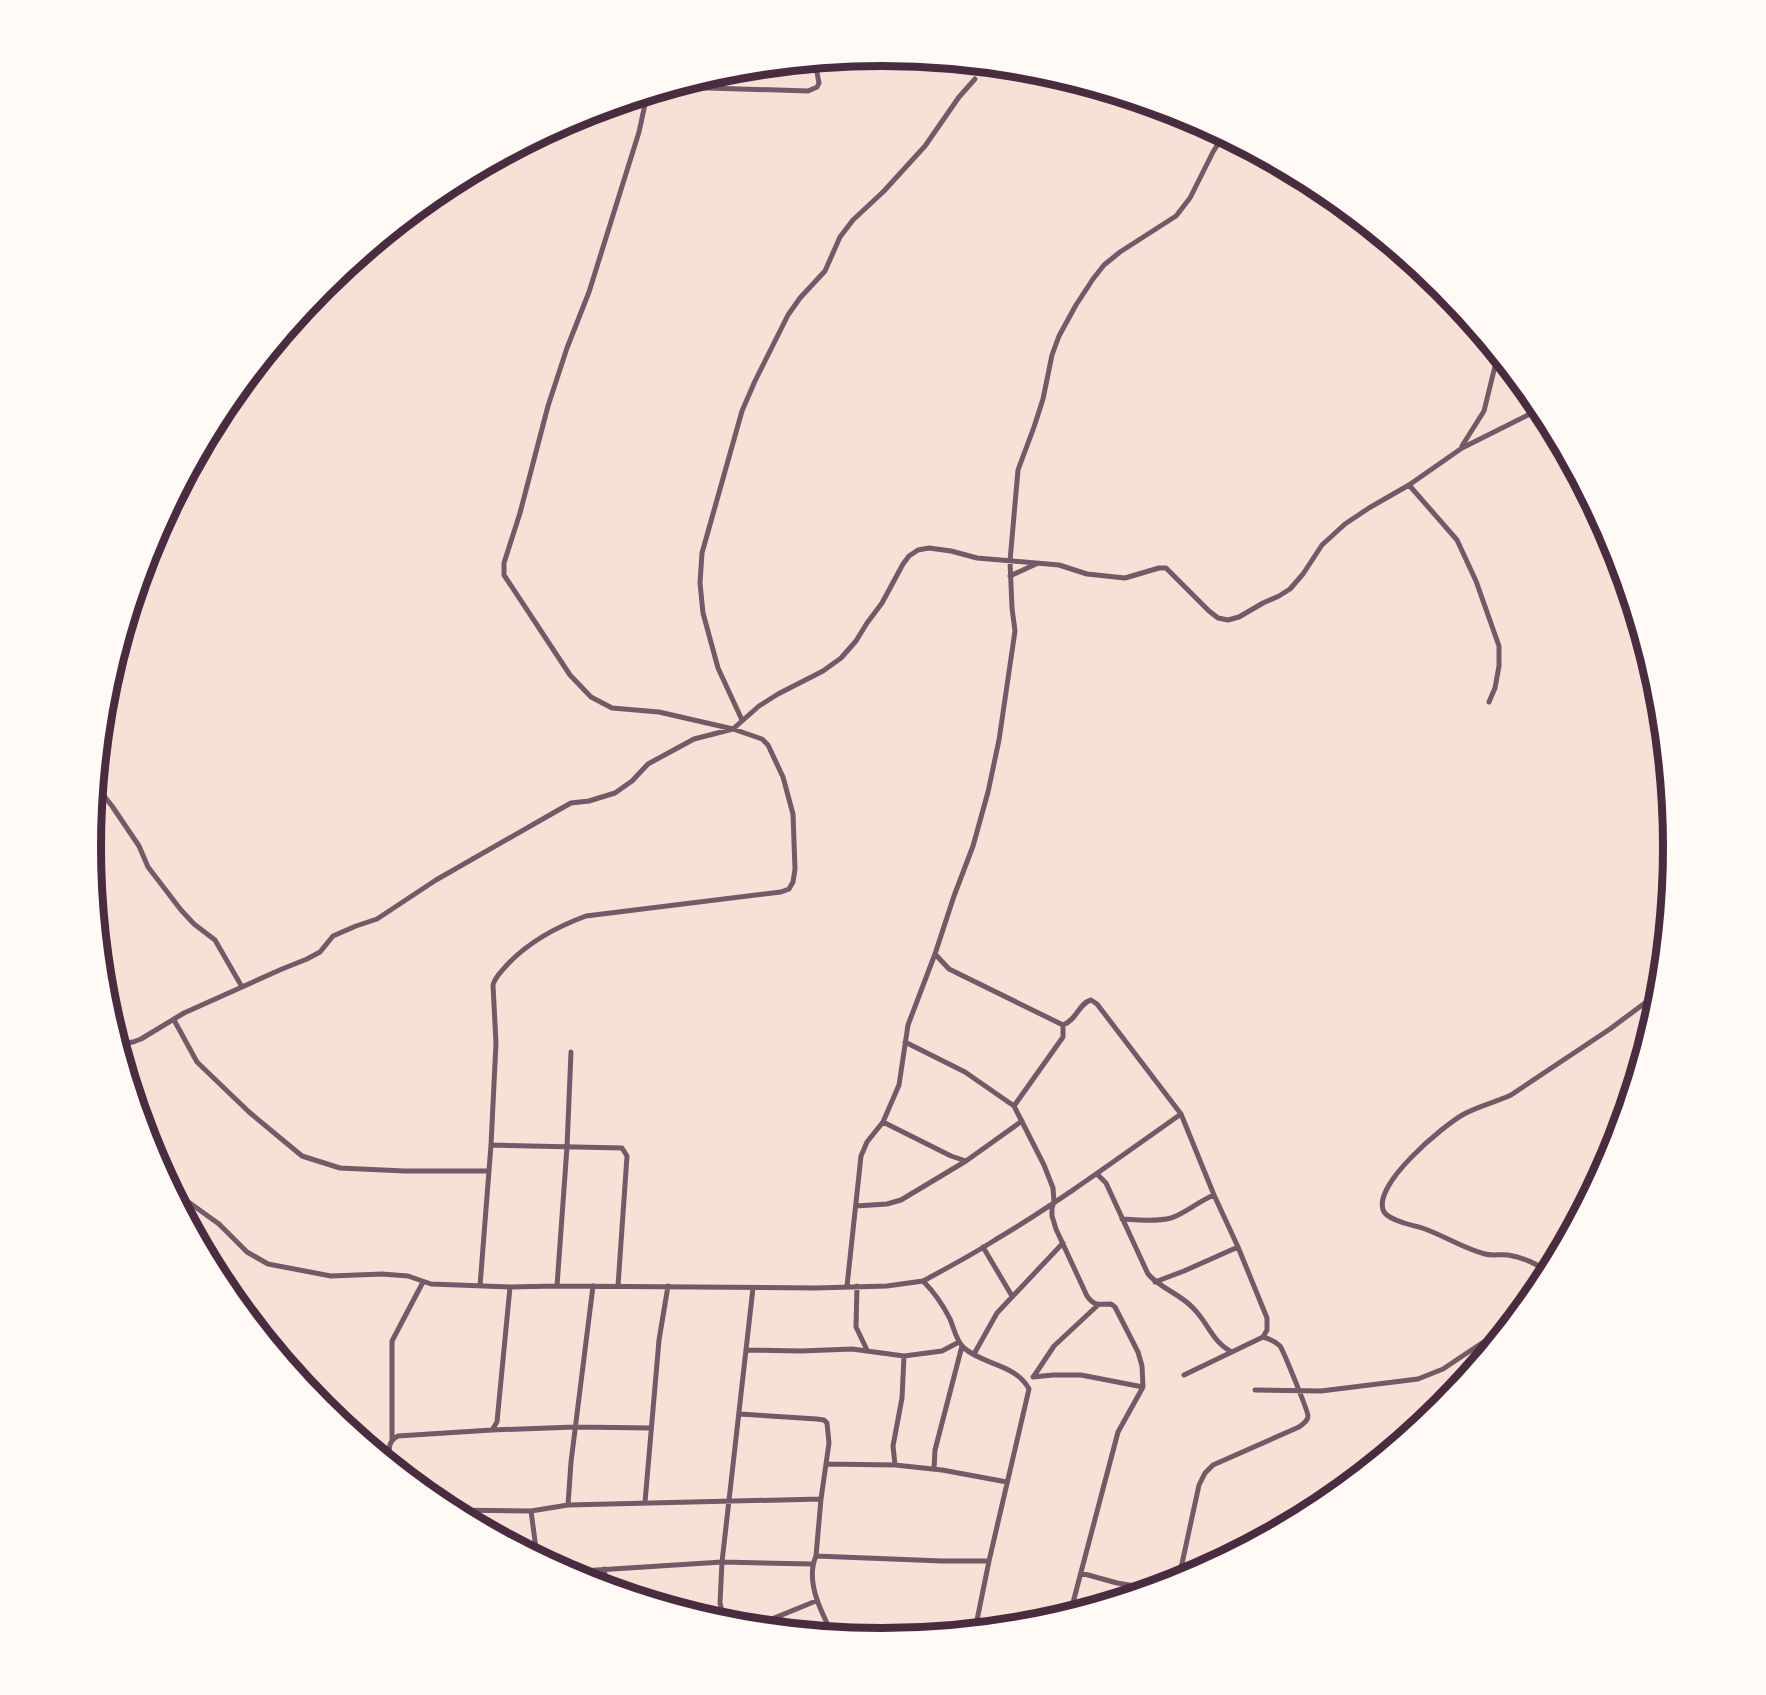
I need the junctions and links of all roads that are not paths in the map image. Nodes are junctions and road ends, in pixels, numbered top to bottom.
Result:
1 (816, 70) edge
2 (975, 79) dead end
3 (703, 88) edge
4 (645, 103) edge
5 (1219, 142) edge
6 (1496, 363) edge
7 (1533, 413) edge
8 (1462, 448) junction
9 (1409, 485) junction
10 (1010, 561) junction
11 (1038, 563) junction
12 (1010, 576) junction
13 (1489, 702) dead end
14 (742, 720) junction
15 (733, 729) junction
16 (103, 795) edge
17 (936, 954) junction
18 (242, 987) junction
19 (1649, 1000) edge
20 (174, 1020) junction
21 (1064, 1025) junction
22 (905, 1042) junction
23 (126, 1043) edge
24 (571, 1052) dead end
25 (1014, 1106) junction
26 (1181, 1114) junction
27 (1022, 1121) junction
28 (883, 1122) junction
29 (491, 1145) junction
30 (567, 1146) junction
31 (966, 1161) junction
32 (489, 1172) junction
33 (1097, 1174) junction
34 (1214, 1195) junction
35 (186, 1200) edge
36 (1054, 1202) junction
37 (856, 1206) junction
38 (1122, 1219) junction
39 (1063, 1242) junction
40 (983, 1247) junction
41 (1238, 1247) junction
42 (1542, 1268) edge
43 (923, 1281) junction
44 (423, 1282) junction
45 (1155, 1282) junction
46 (480, 1286) junction
47 (557, 1286) junction
48 (592, 1286) junction
49 (618, 1286) junction
50 (668, 1286) junction
51 (847, 1286) junction
52 (857, 1286) junction
53 (510, 1287) junction
54 (753, 1288) junction
55 (1012, 1296) junction
56 (1098, 1305) junction
57 (1493, 1336) edge
58 (1263, 1337) junction
59 (961, 1344) junction
60 (746, 1350) junction
61 (867, 1350) junction
62 (1232, 1352) junction
63 (974, 1354) junction
64 (904, 1356) junction
65 (1184, 1375) dead end
66 (1033, 1377) junction
67 (1025, 1381) junction
68 (1143, 1387) junction
69 (1255, 1390) dead end
70 (1299, 1390) junction
71 (739, 1414) junction
72 (575, 1427) junction
73 (651, 1428) junction
74 (492, 1430) junction
75 (392, 1439) junction
76 (390, 1453) edge
77 (826, 1464) junction
78 (895, 1465) junction
79 (934, 1469) junction
80 (1007, 1482) junction
81 (821, 1499) junction
82 (729, 1500) junction
83 (645, 1502) junction
84 (568, 1505) junction
85 (470, 1510) edge
86 (531, 1511) junction
87 (536, 1547) edge
88 (816, 1556) junction
89 (989, 1561) junction
90 (722, 1562) junction
91 (812, 1564) junction
92 (604, 1569) junction
93 (585, 1570) edge
94 (1181, 1571) edge
95 (1081, 1573) junction
96 (606, 1578) edge
97 (1138, 1586) edge
98 (816, 1601) junction
99 (1072, 1605) edge
100 (722, 1612) edge
101 (769, 1620) edge
102 (976, 1623) edge
103 (829, 1627) edge

1 - 3 street
2 - 14 street
4 - 15 street
5 - 10 street
6 - 8 street
7 - 8 street
8 - 9 street
9 - 11 street
9 - 13 street
10 - 11 street
10 - 12 street
10 - 14 street
11 - 12 street
12 - 17 street
14 - 15 street
15 - 18 street
15 - 29 street
16 - 18 street
17 - 21 street
17 - 22 street
18 - 20 street
19 - 42 street
20 - 23 street
20 - 32 street
21 - 25 street
21 - 26 street
22 - 25 street
22 - 28 street
24 - 30 street
25 - 27 street
26 - 33 street
26 - 34 street
27 - 31 street
27 - 36 street
28 - 31 street
28 - 37 street
29 - 30 street
29 - 32 street
30 - 47 street
30 - 49 street
31 - 37 street
32 - 46 street
33 - 36 street
33 - 38 street
34 - 38 street
34 - 41 street
35 - 44 street
36 - 39 street
36 - 40 street
37 - 51 street
38 - 45 street
39 - 55 street
39 - 56 street
40 - 43 street
40 - 55 street
41 - 45 street
41 - 58 street
43 - 52 street
43 - 59 street
44 - 46 street
44 - 75 street
45 - 62 street
46 - 53 street
47 - 48 street
47 - 53 street
48 - 49 street
48 - 72 street
49 - 50 street
50 - 54 street
50 - 73 street
51 - 52 street
51 - 54 street
52 - 61 street
53 - 74 street
54 - 60 street
55 - 63 street
56 - 66 street
56 - 68 street
57 - 70 street
58 - 62 street
58 - 70 street
59 - 63 street
59 - 64 street
59 - 79 street
60 - 61 street
60 - 71 street
61 - 64 street
62 - 65 street
63 - 67 street
64 - 78 street
66 - 67 street
66 - 68 street
67 - 80 street
68 - 95 street
69 - 70 street
70 - 94 street
71 - 77 street
71 - 82 street
72 - 73 street
72 - 74 street
72 - 84 street
73 - 83 street
74 - 75 street
75 - 76 street
77 - 78 street
77 - 81 street
78 - 79 street
79 - 80 street
80 - 89 street
81 - 82 street
81 - 88 street
82 - 83 street
82 - 90 street
83 - 84 street
84 - 86 street
85 - 86 street
86 - 87 street
88 - 89 street
88 - 91 street
89 - 102 street
90 - 91 street
90 - 92 street
90 - 100 street
91 - 98 street
92 - 93 street
92 - 96 street
95 - 97 street
95 - 99 street
98 - 101 street
98 - 103 street

